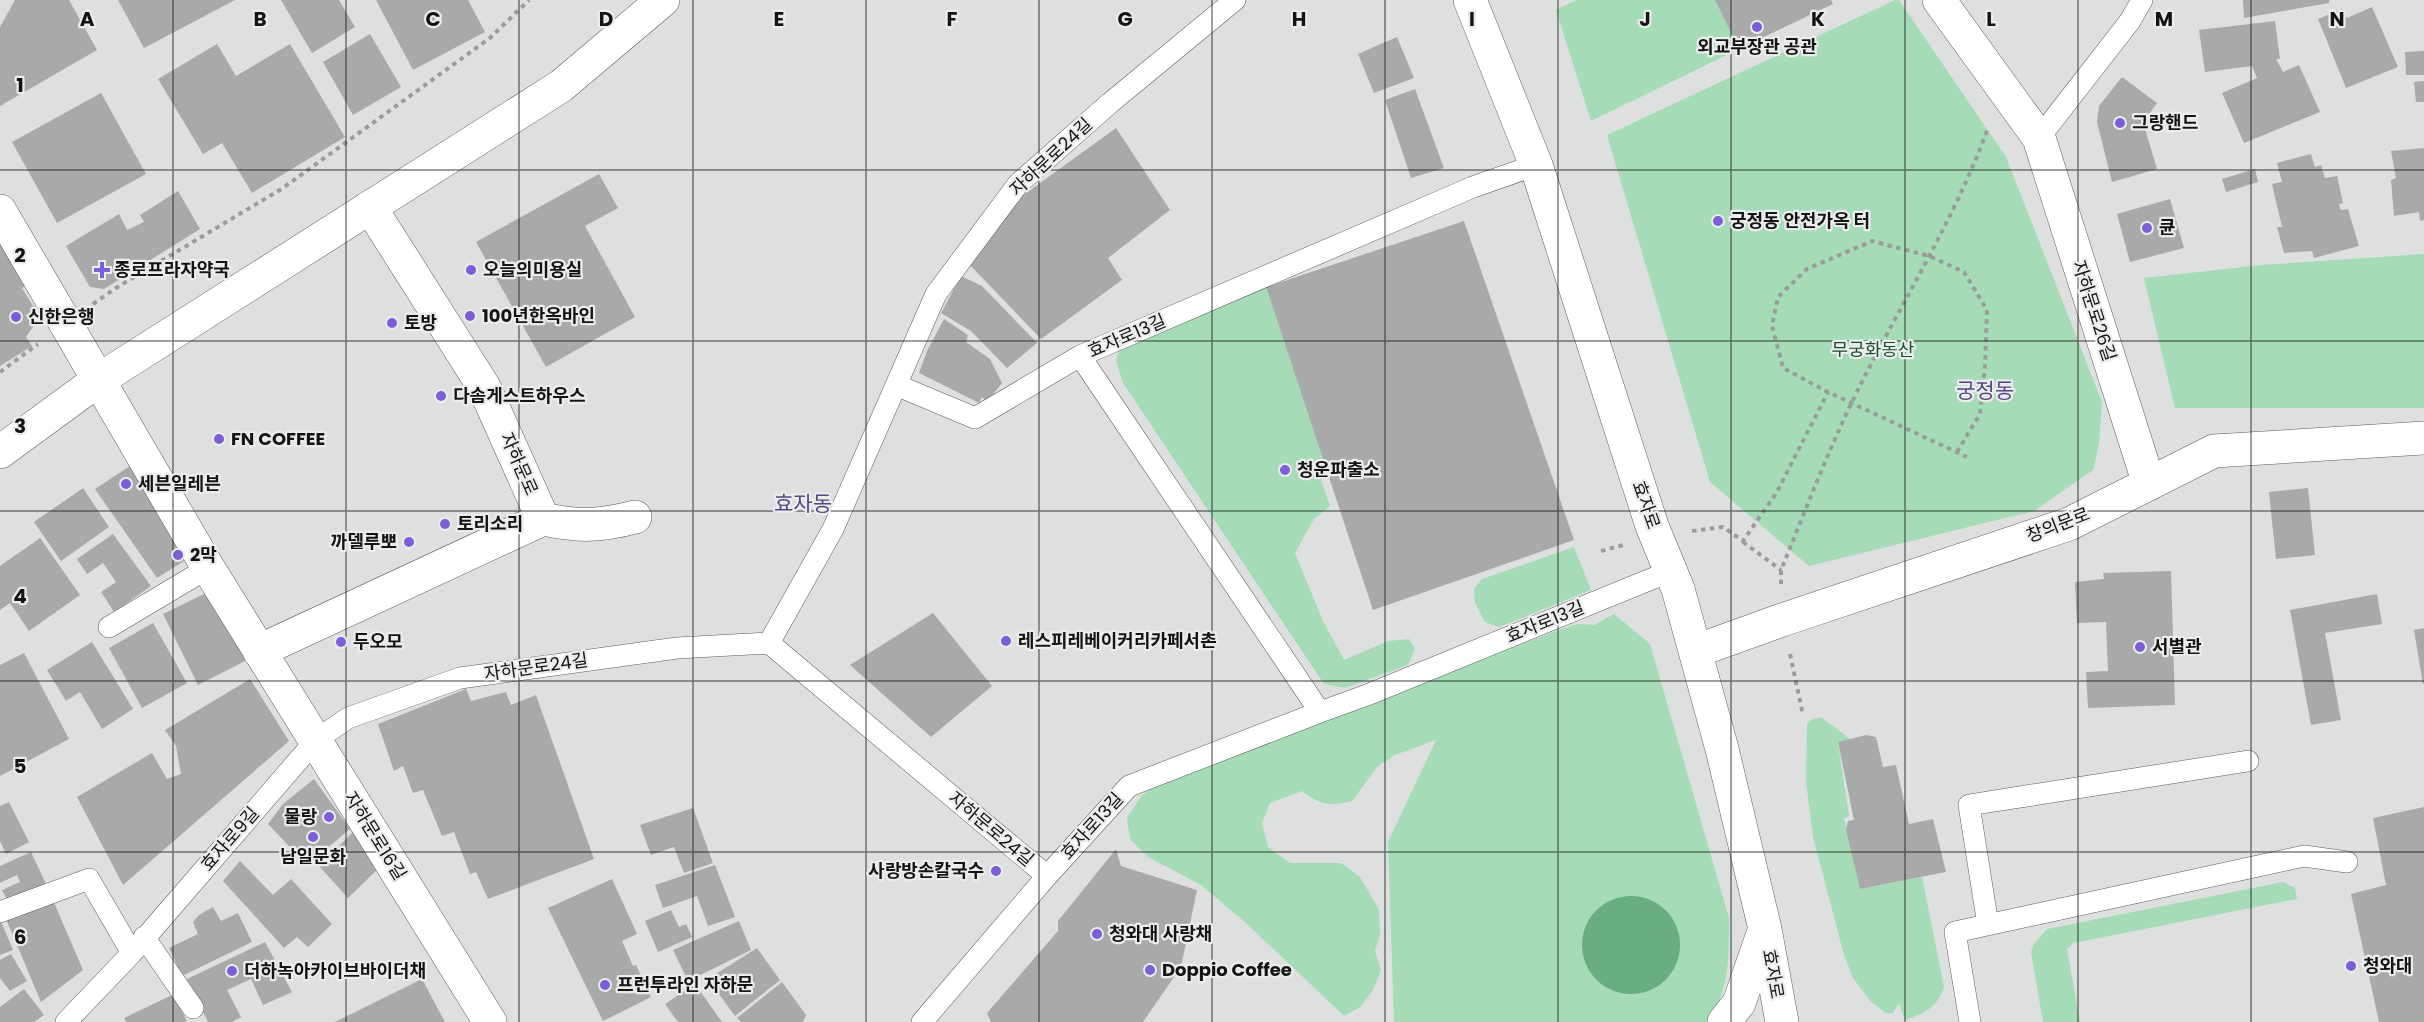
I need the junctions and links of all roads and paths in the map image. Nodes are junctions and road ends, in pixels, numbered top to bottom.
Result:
1 (529, 0) edge
2 (1235, 0) edge
3 (1470, 0) edge
4 (1939, 0) edge
5 (2142, 0) edge
6 (648, 5) edge
7 (2003, 87) junction
8 (2039, 138) junction
9 (1536, 165) junction
10 (370, 207) junction
11 (0, 211) edge
12 (1929, 256) junction
13 (65, 324) junction
14 (1080, 356) junction
15 (0, 372) edge
16 (97, 381) junction
17 (896, 385) junction
18 (1828, 392) junction
19 (1852, 403) junction
20 (2424, 438) edge
21 (0, 452) edge
22 (1957, 452) junction
23 (1967, 457) dead end
24 (2149, 484) junction
25 (635, 517) dead end
26 (543, 519) junction
27 (1657, 536) junction
28 (1743, 542) junction
29 (1601, 551) dead end
30 (208, 568) junction
31 (1780, 570) junction
32 (1671, 571) junction
33 (1782, 620) junction
34 (109, 627) dead end
35 (769, 643) junction
36 (259, 651) junction
37 (1696, 651) junction
38 (1320, 712) junction
39 (1803, 715) dead end
40 (316, 740) junction
41 (2248, 761) dead end
42 (2347, 862) dead end
43 (1047, 876) junction
44 (0, 912) edge
45 (1988, 925) junction
46 (1765, 929) junction
47 (138, 945) junction
48 (193, 1008) dead end
49 (66, 1022) edge
50 (490, 1022) edge
51 (921, 1022) edge
52 (1724, 1022) edge
53 (1782, 1022) edge
54 (1970, 1022) edge

1 - 13 path
2 - 17 lane, 자하문로24길
3 - 9 street, 효자로
4 - 7 street, 자하문로26길
5 - 8 lane
6 - 10 street
7 - 8 street, 자하문로26길
7 - 12 path
8 - 24 street, 자하문로26길
9 - 14 lane, 효자로13길
9 - 27 street, 효자로
10 - 16 street
10 - 26 street, 자하문로
11 - 13 street, 자하문로16길
12 - 18 path
12 - 19 path
12 - 22 path
13 - 15 path
13 - 16 street, 자하문로16길
14 - 17 lane
14 - 38 lane, 효자로13길
16 - 21 street
16 - 30 street, 자하문로16길
17 - 35 lane, 자하문로24길
18 - 19 path
18 - 28 path
19 - 22 path
19 - 31 path
20 - 24 street, 창의문로
22 - 23 path
24 - 33 street, 창의문로
25 - 26 street
26 - 36 street
27 - 28 path
27 - 29 path
27 - 32 street, 효자로
28 - 31 path
30 - 34 lane
30 - 36 street, 자하문로16길
31 - 33 path
32 - 37 street, 효자로
32 - 38 lane, 효자로13길
33 - 37 street, 창의문로
33 - 39 path
35 - 40 lane, 자하문로24길
35 - 43 lane, 자하문로24길
36 - 40 street, 자하문로16길
37 - 46 street, 효자로
38 - 43 lane, 효자로13길
40 - 47 lane, 효자로9길
40 - 50 street, 자하문로16길
41 - 45 lane
42 - 45 lane
43 - 51 lane, 효자로13길
44 - 47 lane
45 - 54 lane
46 - 52 street
46 - 53 street, 효자로
47 - 48 lane
47 - 49 lane, 효자로9길

